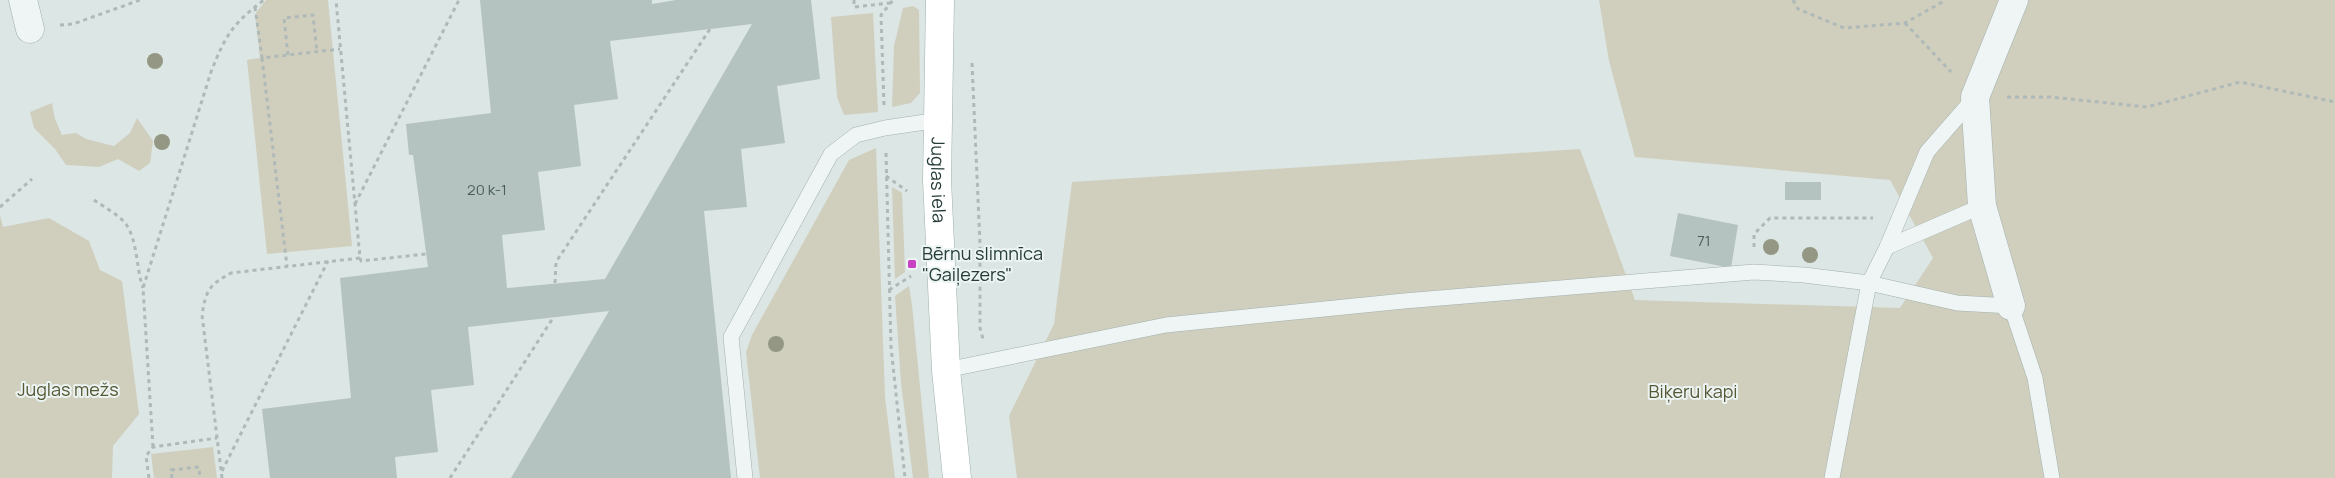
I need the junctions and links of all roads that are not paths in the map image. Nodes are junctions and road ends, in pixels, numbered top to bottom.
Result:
1 (23, 0) edge
2 (940, 0) edge
3 (2014, 0) edge
4 (30, 29) road end
5 (1975, 97) junction
6 (939, 120) junction
7 (1982, 206) junction
8 (1887, 247) junction
9 (1869, 283) junction
10 (2011, 306) junction
11 (946, 370) junction
12 (745, 478) edge
13 (957, 478) edge
14 (1832, 478) edge
15 (2052, 478) edge

1 - 4 street
2 - 6 main road, Juglas iela
3 - 5 street
5 - 7 street
5 - 8 lane
6 - 11 main road, Juglas iela
6 - 12 lane
7 - 8 lane
7 - 10 street
8 - 9 lane
9 - 10 lane
9 - 11 lane
9 - 14 lane
10 - 15 lane
11 - 13 main road, Juglas iela

